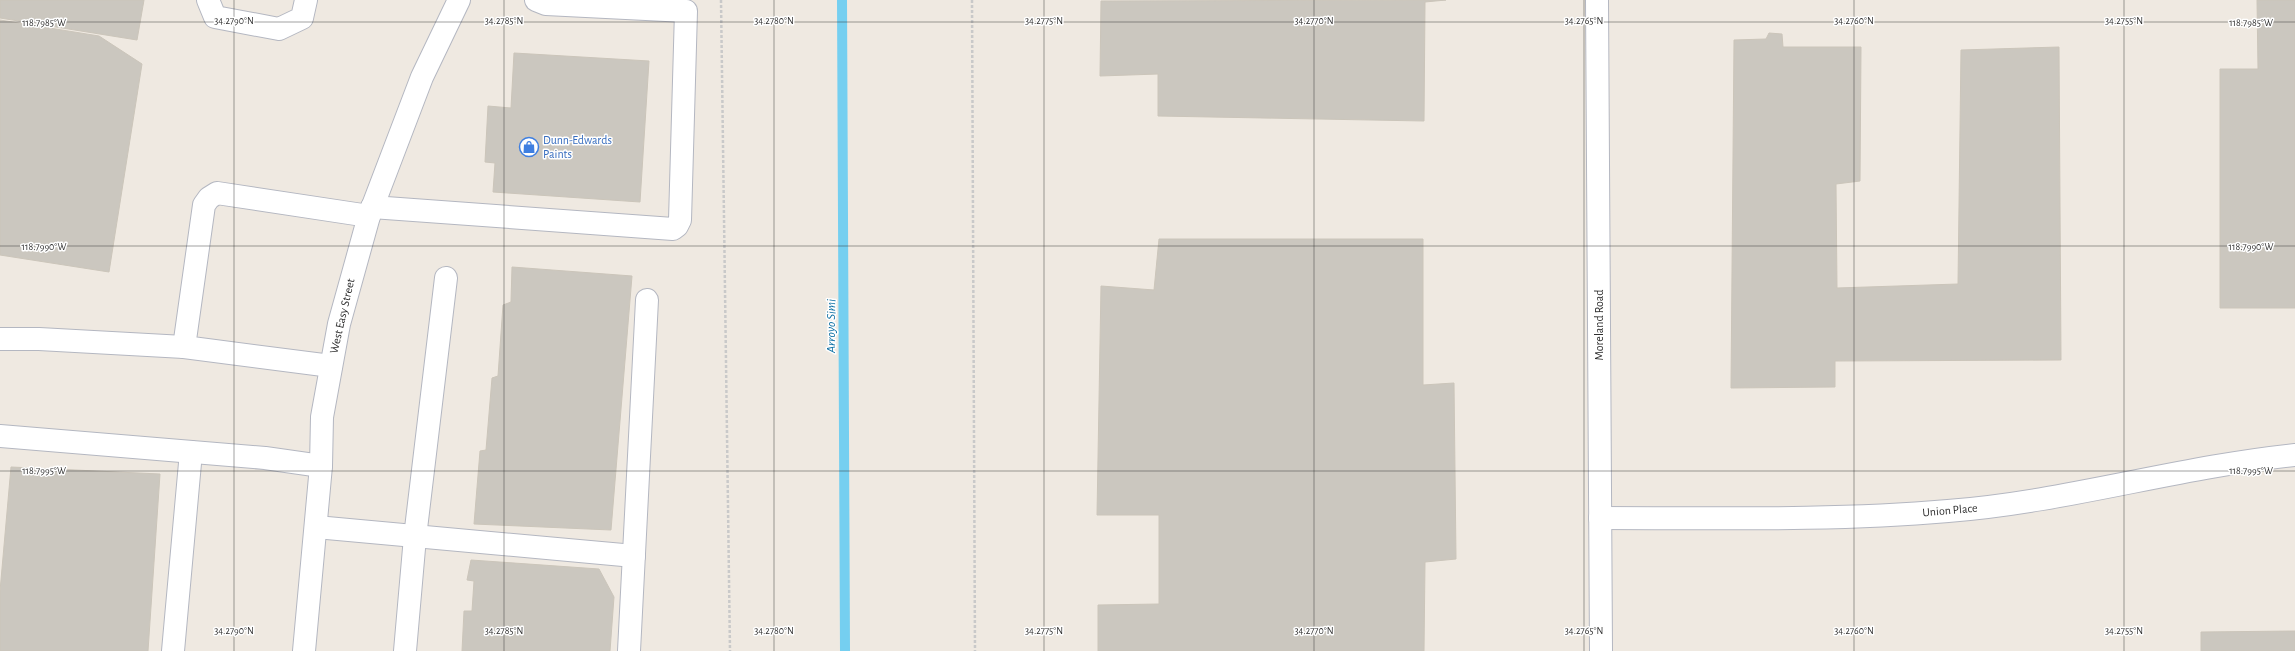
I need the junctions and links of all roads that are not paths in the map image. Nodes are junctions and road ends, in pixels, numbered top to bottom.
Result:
1 (208, 0) edge
2 (306, 0) edge
3 (459, 0) edge
4 (1597, 0) edge
5 (541, 2) edge
6 (686, 6) edge
7 (370, 212) junction
8 (446, 278) dead end
9 (647, 300) dead end
10 (0, 339) edge
11 (184, 347) junction
12 (331, 366) junction
13 (0, 436) edge
14 (191, 452) junction
15 (2295, 455) edge
16 (321, 466) junction
17 (1600, 518) junction
18 (316, 527) junction
19 (415, 537) junction
20 (634, 556) junction
21 (173, 651) edge
22 (304, 651) edge
23 (405, 651) edge
24 (629, 651) edge
25 (1601, 651) edge

1 - 2 street
3 - 7 street, West Easy Street
4 - 17 street, Moreland Road
5 - 6 street
6 - 7 street
7 - 11 street
7 - 12 street, West Easy Street
8 - 19 street
9 - 20 street
10 - 11 street
11 - 12 street
12 - 16 street, West Easy Street
13 - 14 street
14 - 16 street
14 - 21 street
15 - 17 street, Union Place
16 - 18 street, West Easy Street
17 - 25 street, Moreland Road
18 - 19 street
18 - 22 street, West Easy Street
19 - 20 street
19 - 23 street
20 - 24 street

